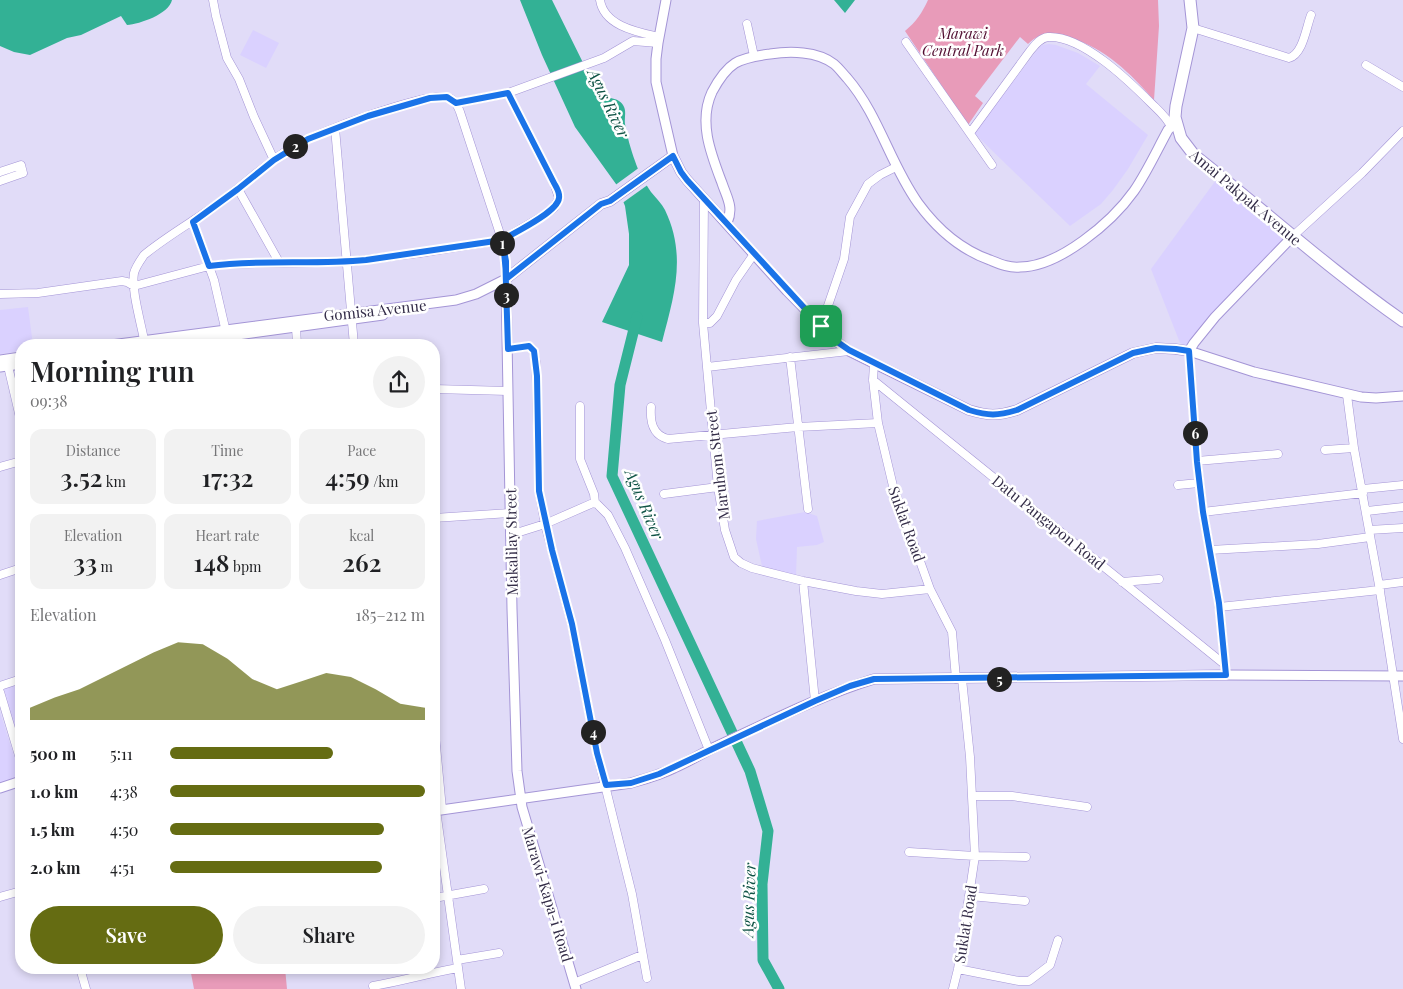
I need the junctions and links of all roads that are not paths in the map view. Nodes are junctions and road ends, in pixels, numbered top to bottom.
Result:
1 (213, 0) edge
2 (600, 0) edge
3 (666, 0) edge
4 (1190, 0) edge
5 (1311, 15) dead end
6 (748, 24) dead end
7 (1193, 28) junction
8 (658, 40) junction
9 (906, 42) dead end
10 (754, 56) junction
11 (1366, 65) dead end
12 (1403, 87) edge
13 (508, 93) junction
14 (454, 101) junction
15 (1173, 124) junction
16 (335, 128) junction
17 (1403, 131) edge
18 (970, 133) junction
19 (673, 156) junction
20 (274, 160) junction
21 (992, 165) dead end
22 (896, 167) junction
23 (0, 172) edge
24 (0, 181) edge
25 (238, 189) junction
26 (704, 199) junction
27 (193, 222) junction
28 (727, 223) junction
29 (1293, 236) junction
30 (502, 240) junction
31 (754, 254) junction
32 (279, 262) junction
33 (346, 262) junction
34 (209, 266) junction
35 (506, 282) junction
36 (134, 286) junction
37 (1, 292) edge
38 (351, 316) junction
39 (1403, 321) edge
40 (703, 323) junction
41 (821, 326) junction
42 (296, 327) junction
43 (228, 337) edge
44 (144, 339) edge
45 (200, 339) edge
46 (212, 339) edge
47 (297, 339) edge
48 (353, 339) edge
49 (508, 349) junction
50 (849, 350) junction
51 (1189, 351) junction
52 (790, 357) junction
53 (15, 358) edge
54 (0, 360) edge
55 (874, 364) junction
56 (4, 366) edge
57 (707, 367) junction
58 (873, 380) junction
59 (440, 389) edge
60 (508, 391) junction
61 (1346, 395) junction
62 (1403, 396) edge
63 (15, 402) edge
64 (580, 406) dead end
65 (651, 407) dead end
66 (878, 422) junction
67 (798, 426) junction
68 (713, 434) junction
69 (1354, 448) junction
70 (1325, 450) dead end
71 (1278, 454) dead end
72 (1197, 462) junction
73 (15, 463) edge
74 (0, 467) edge
75 (1199, 483) junction
76 (1178, 485) dead end
77 (1403, 485) edge
78 (718, 487) junction
79 (1363, 491) junction
80 (664, 494) dead end
81 (595, 503) junction
82 (1403, 507) edge
83 (808, 510) dead end
84 (1367, 510) junction
85 (1203, 512) junction
86 (510, 513) junction
87 (440, 518) edge
88 (545, 524) junction
89 (1403, 528) edge
90 (1370, 533) junction
91 (510, 535) junction
92 (1210, 550) junction
93 (15, 570) edge
94 (0, 575) edge
95 (1159, 580) dead end
96 (803, 581) junction
97 (1122, 582) junction
98 (1403, 582) edge
99 (1379, 588) junction
100 (930, 589) junction
101 (1219, 607) junction
102 (1224, 664) junction
103 (1226, 675) junction
104 (1399, 676) edge
105 (959, 679) junction
106 (15, 681) edge
107 (0, 686) edge
108 (0, 692) edge
109 (815, 701) junction
110 (1403, 738) edge
111 (15, 742) edge
112 (710, 747) junction
113 (15, 784) edge
114 (606, 785) junction
115 (0, 788) edge
116 (973, 796) junction
117 (520, 799) junction
118 (1087, 807) dead end
119 (440, 810) edge
120 (440, 836) edge
121 (909, 852) dead end
122 (975, 856) junction
123 (1026, 857) dead end
124 (484, 889) dead end
125 (15, 893) edge
126 (447, 896) junction
127 (970, 896) junction
128 (0, 897) edge
129 (440, 897) edge
130 (1025, 901) dead end
131 (1058, 940) dead end
132 (499, 953) dead end
133 (642, 954) junction
134 (457, 960) junction
135 (458, 968) junction
136 (958, 969) junction
137 (440, 971) edge
138 (82, 974) edge
139 (423, 974) edge
140 (648, 978) dead end
141 (373, 986) dead end
142 (575, 986) edge
143 (86, 989) edge
144 (461, 989) edge
145 (953, 989) edge

1 - 20 street
2 - 8 street
3 - 8 main road
4 - 7 highway, Amai Pakpak Avenue
5 - 7 street
6 - 10 street
7 - 15 highway, Amai Pakpak Avenue
8 - 13 street
8 - 19 main road
9 - 18 street
10 - 22 main road
10 - 28 main road
11 - 12 street
13 - 14 street
13 - 30 street
14 - 16 street
14 - 30 street
15 - 18 street
15 - 22 main road
15 - 29 highway, Amai Pakpak Avenue
16 - 20 street
16 - 33 street
17 - 29 street
18 - 21 street
19 - 26 main road
19 - 35 main road, Gomisa Avenue
20 - 25 street
22 - 41 street
23 - 24 street
25 - 27 street
25 - 32 street
26 - 28 main road
26 - 40 street, Maruhom Street
27 - 34 street
27 - 36 street
28 - 31 main road
29 - 39 highway, Amai Pakpak Avenue
29 - 51 main road
30 - 33 street
30 - 35 street
31 - 40 street
31 - 41 main road
32 - 33 street
32 - 34 street
33 - 38 street
34 - 36 street
34 - 43 street
35 - 38 main road, Gomisa Avenue
35 - 49 main road, Makalilay Street
36 - 37 street
36 - 44 street
38 - 42 main road, Gomisa Avenue
38 - 43 main road, Gomisa Avenue
38 - 48 street
40 - 57 street, Maruhom Street
41 - 50 main road
42 - 43 main road, Gomisa Avenue
42 - 47 street
43 - 45 main road, Gomisa Avenue
43 - 46 main road, Gomisa Avenue
49 - 60 main road, Makalilay Street
49 - 88 street
50 - 52 street
50 - 55 main road
51 - 55 main road
51 - 61 main road
51 - 72 street
52 - 57 street
52 - 67 street
53 - 54 main road
55 - 58 street, Suklat Road
56 - 63 street
57 - 68 street, Maruhom Street
58 - 66 street, Suklat Road
58 - 97 street, Datu Pangapon Road
59 - 60 street
60 - 86 main road, Makalilay Street
61 - 62 main road
61 - 69 street
64 - 81 street
65 - 68 street
66 - 67 street
66 - 100 street, Suklat Road
67 - 68 street
67 - 83 street
68 - 78 street, Maruhom Street
69 - 70 street
69 - 79 street
71 - 72 street
72 - 75 street
73 - 74 street
75 - 76 street
75 - 85 street
77 - 79 street
78 - 80 street
78 - 96 street, Maruhom Street
79 - 84 street
79 - 85 street
81 - 88 street
81 - 112 street
82 - 84 street
84 - 90 street
85 - 92 street
86 - 87 street
86 - 91 main road, Makalilay Street
88 - 91 street
88 - 114 street
89 - 90 street
90 - 92 street
90 - 99 street
91 - 117 main road, Makalilay Street
92 - 101 street
93 - 94 street
95 - 97 street
96 - 100 street, Maruhom Street
96 - 109 street
97 - 102 street, Datu Pangapon Road
98 - 99 street
99 - 101 street
99 - 104 street
100 - 105 street, Suklat Road
101 - 102 street
102 - 103 street
103 - 104 main road
103 - 105 main road
104 - 110 street
105 - 109 main road
105 - 116 street, Suklat Road
106 - 107 street
108 - 111 street
109 - 112 main road
112 - 114 main road
113 - 115 main road
114 - 117 main road
114 - 133 street
116 - 118 street
116 - 122 street, Suklat Road
117 - 119 main road
117 - 142 main road, Marawi-Kapa-i Road
120 - 126 street
121 - 122 street
122 - 123 street
122 - 127 street, Suklat Road
124 - 126 street
125 - 128 street
126 - 129 street
126 - 134 street
127 - 130 street
127 - 136 street, Suklat Road
131 - 136 street
132 - 134 street
133 - 140 street
133 - 142 street
134 - 135 street
135 - 137 street
135 - 144 street
136 - 145 street, Suklat Road
138 - 143 street
139 - 141 street

